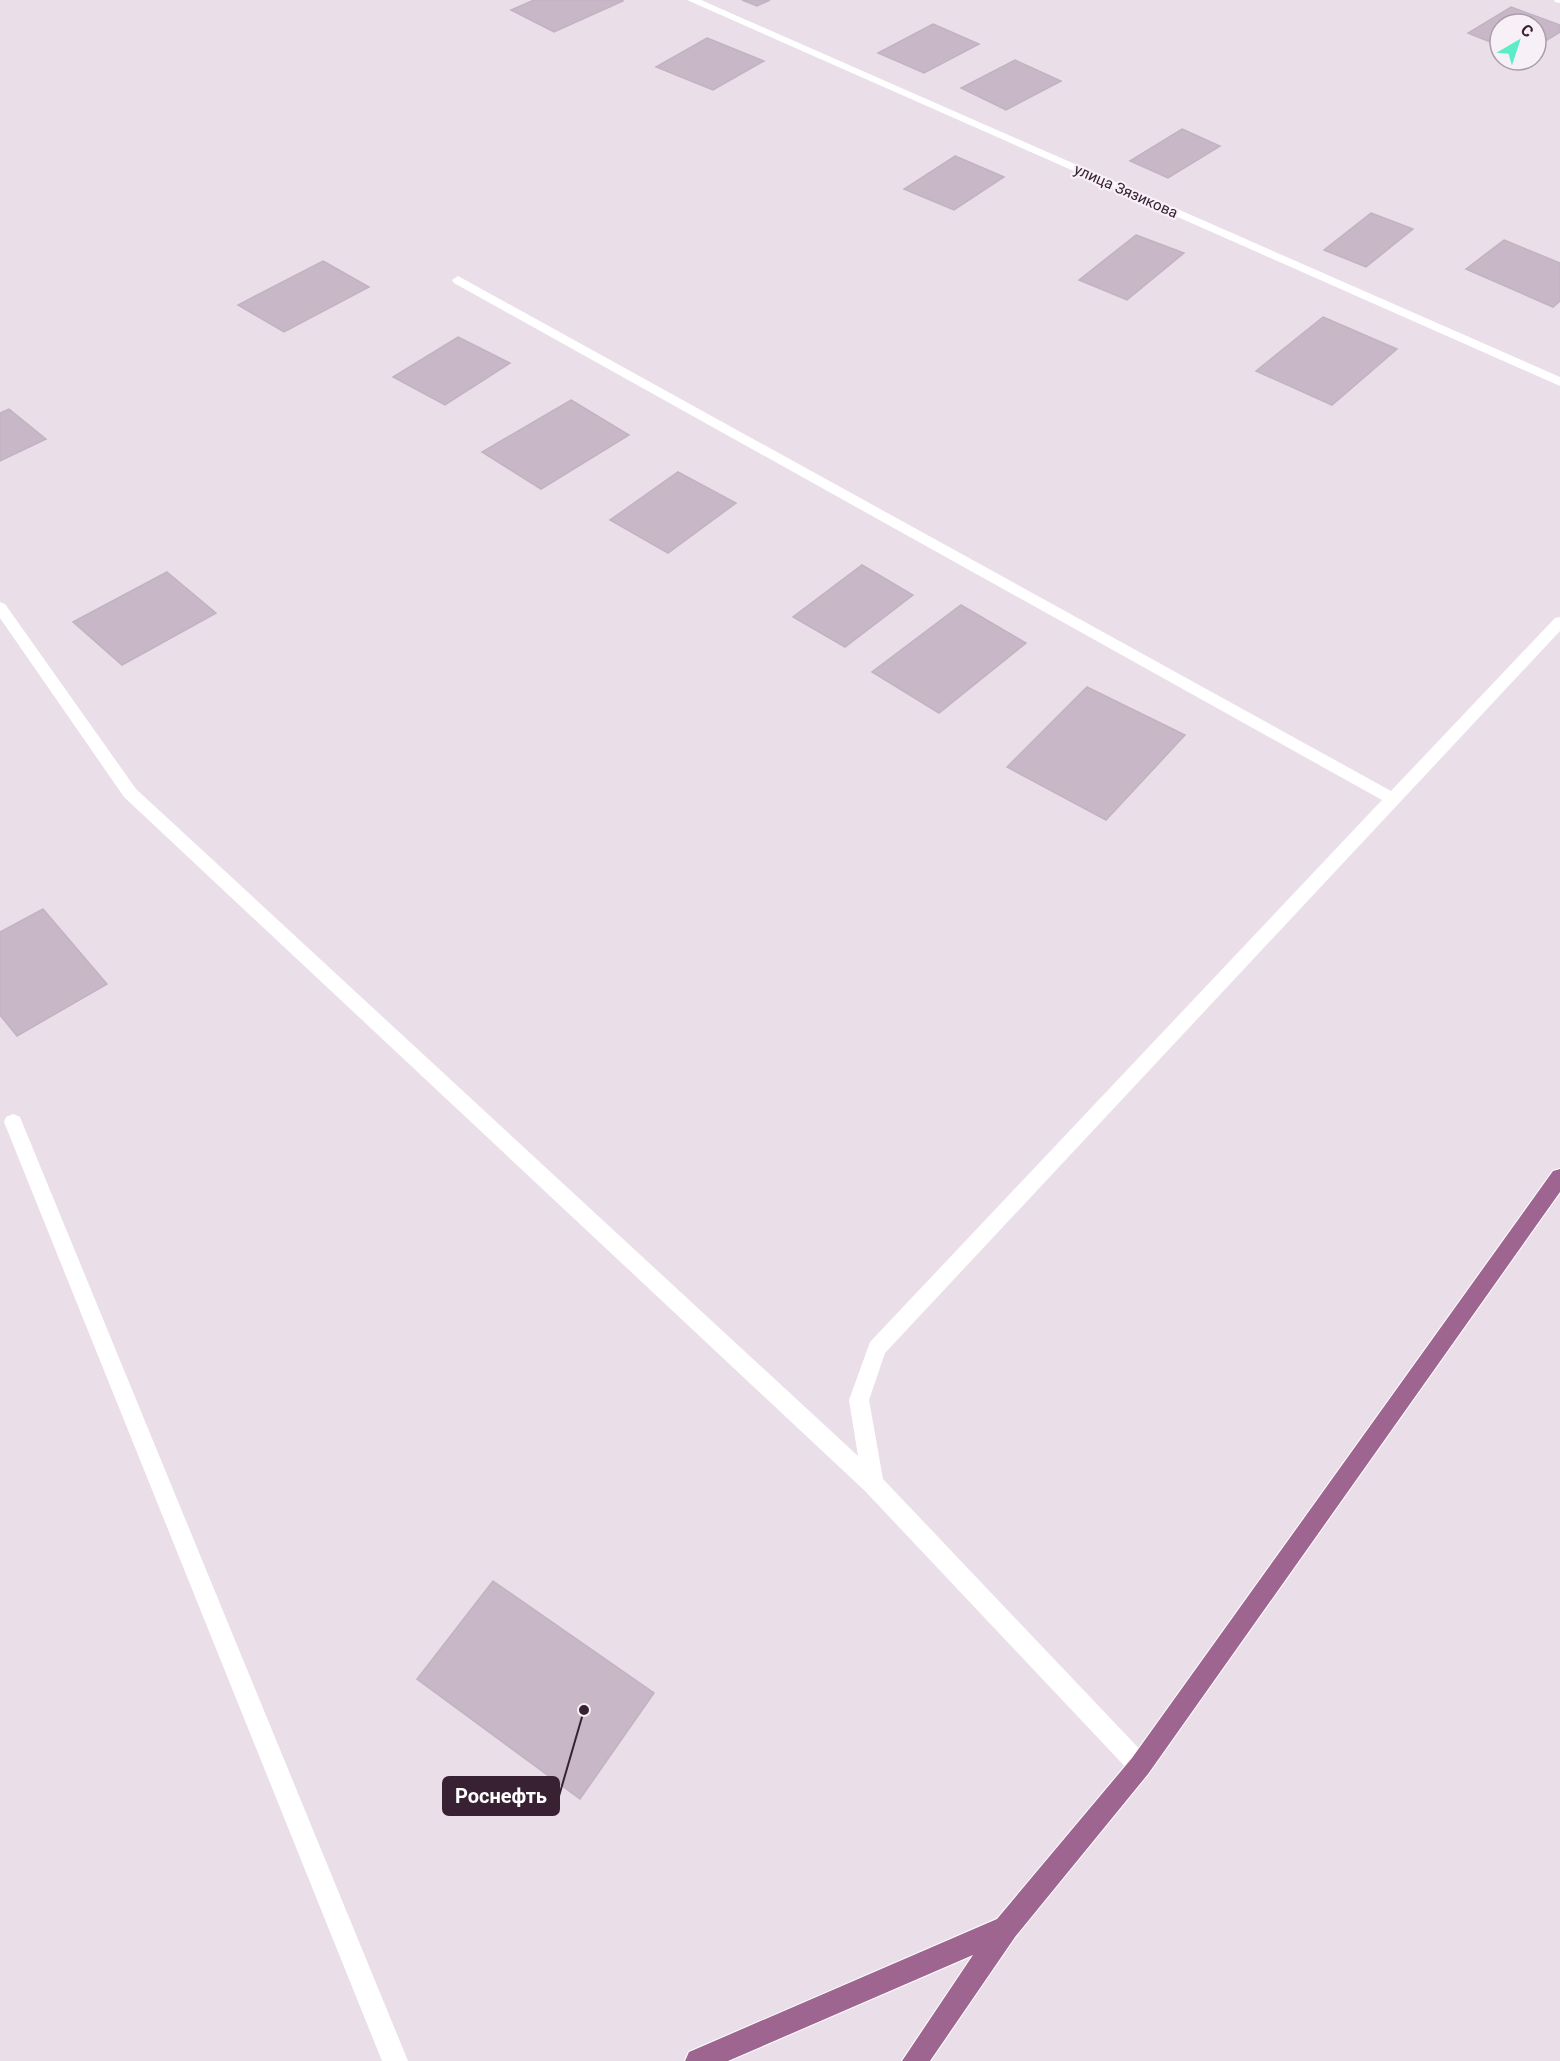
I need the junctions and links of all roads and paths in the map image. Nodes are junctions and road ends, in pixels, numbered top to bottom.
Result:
1 (692, 0) edge
2 (458, 280) dead end
3 (1560, 381) edge
4 (0, 607) edge
5 (1560, 622) edge
6 (1393, 799) junction
7 (13, 1122) dead end
8 (1560, 1177) edge
9 (873, 1484) junction
10 (1140, 1766) junction
11 (1006, 1928) junction
12 (395, 2061) edge
13 (698, 2061) edge
14 (915, 2061) edge

1 - 3 street, улица Зязикова
2 - 6 street
4 - 9 street
5 - 6 street
6 - 9 street
7 - 12 street
8 - 10 main road
9 - 10 street
10 - 11 main road
11 - 13 main road
11 - 14 main road

